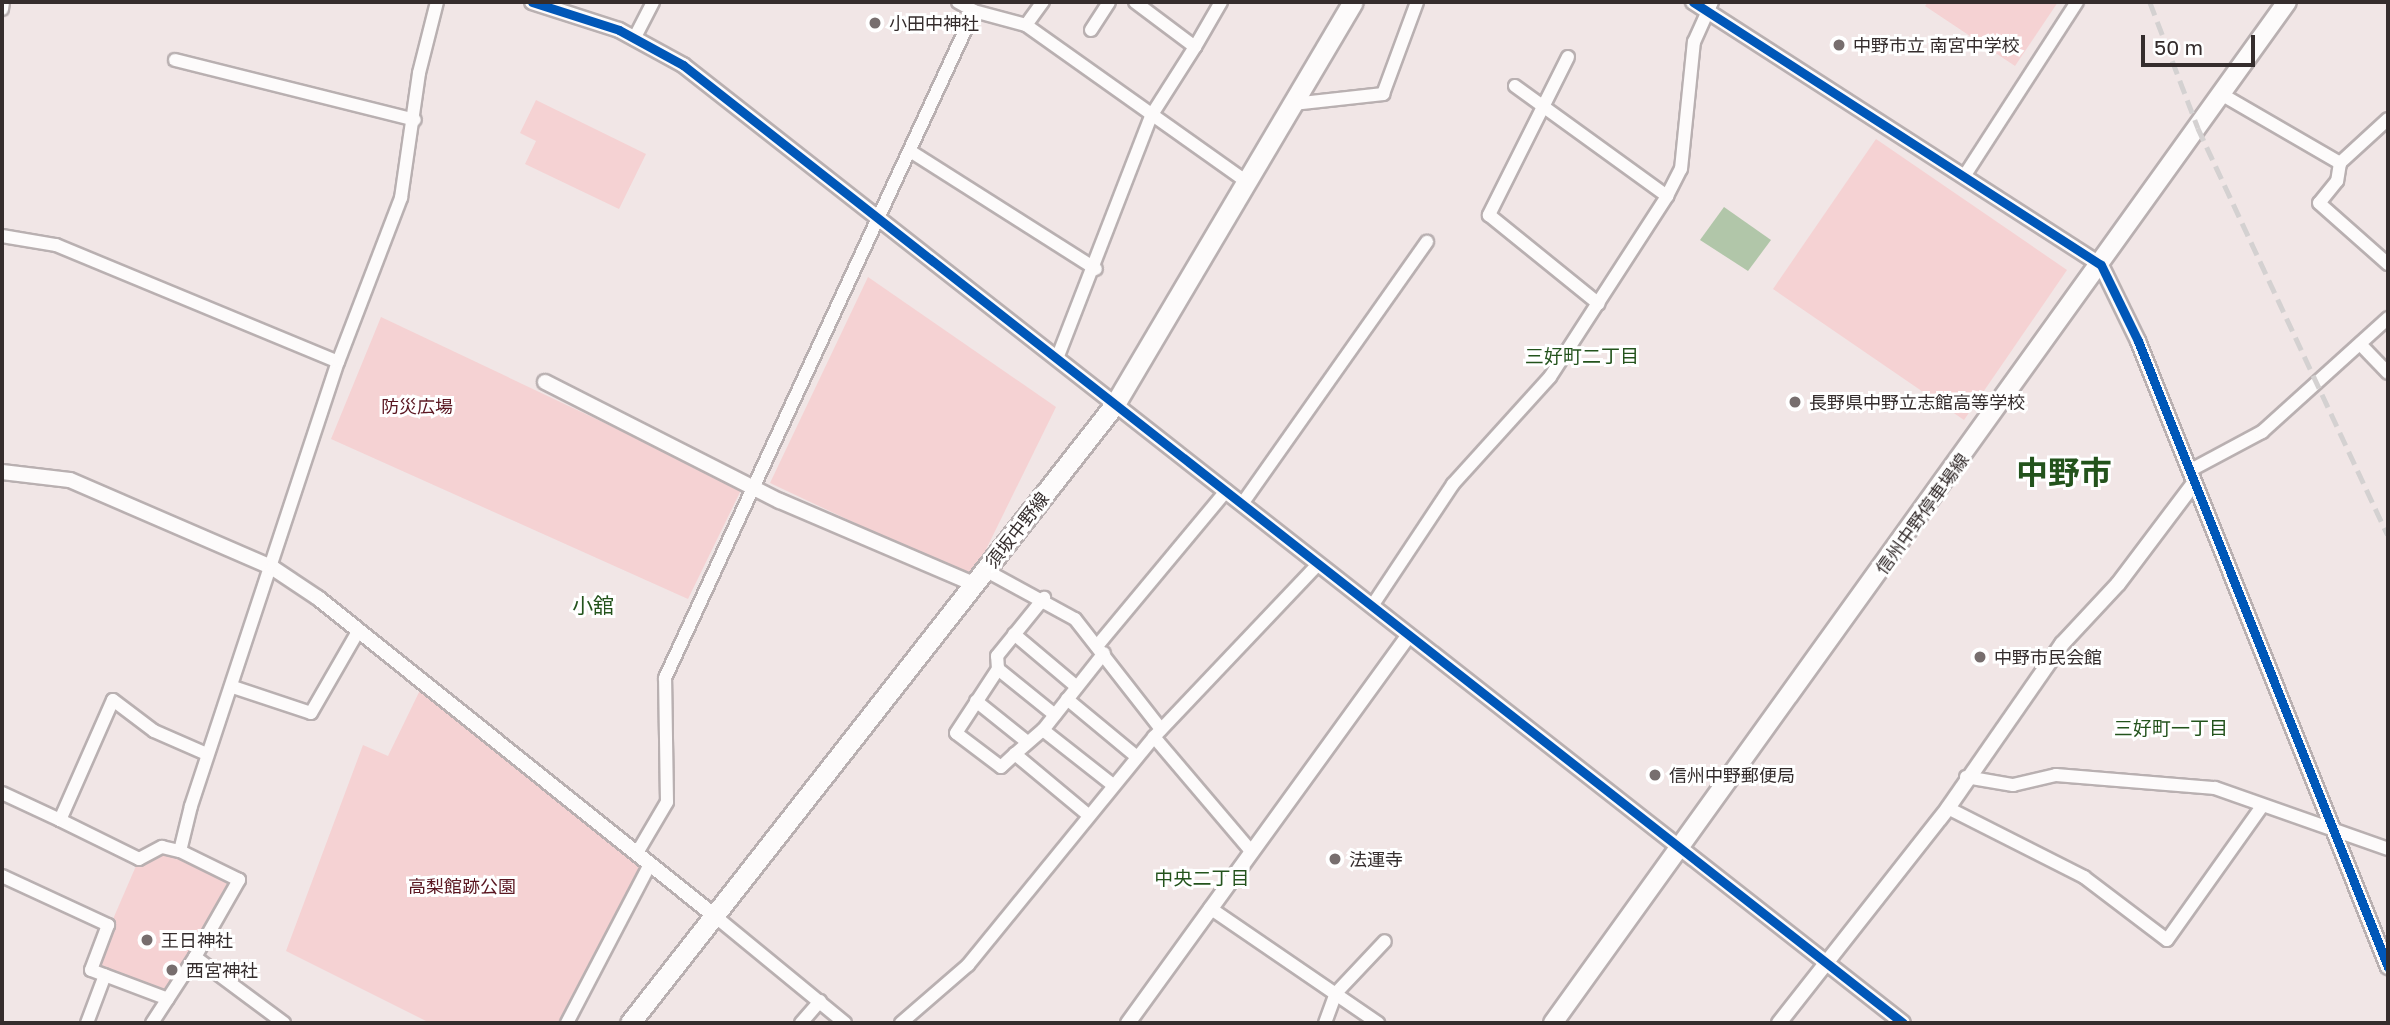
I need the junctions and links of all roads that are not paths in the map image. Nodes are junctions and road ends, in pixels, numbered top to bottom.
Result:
1 (3, 2) edge
2 (437, 2) edge
3 (532, 2) edge
4 (653, 2) edge
5 (958, 2) edge
6 (1043, 2) edge
7 (1109, 2) edge
8 (1135, 2) edge
9 (1221, 2) edge
10 (1353, 2) edge
11 (1417, 2) edge
12 (1693, 2) edge
13 (2077, 2) edge
14 (2287, 2) edge
15 (1711, 7) edge
16 (2, 9) edge
17 (974, 10) junction
18 (1026, 25) junction
19 (1091, 30) dead end
20 (634, 39) junction
21 (1195, 47) junction
22 (1568, 57) dead end
23 (175, 61) dead end
24 (1514, 86) dead end
25 (2221, 94) junction
26 (1293, 104) junction
27 (1543, 107) junction
28 (1151, 116) junction
29 (2388, 119) edge
30 (415, 120) junction
31 (909, 151) junction
32 (2340, 163) junction
33 (1965, 175) junction
34 (1247, 183) junction
35 (1667, 196) junction
36 (878, 214) junction
37 (2, 236) edge
38 (1427, 242) dead end
39 (2388, 264) edge
40 (2101, 265) junction
41 (1096, 269) junction
42 (1599, 304) junction
43 (2388, 318) edge
44 (2360, 344) junction
45 (1058, 356) junction
46 (338, 362) junction
47 (2388, 373) edge
48 (545, 382) dead end
49 (1115, 404) junction
50 (2, 472) edge
51 (2193, 477) junction
52 (753, 487) junction
53 (1226, 491) junction
54 (1242, 504) junction
55 (1318, 564) junction
56 (273, 568) junction
57 (979, 577) junction
58 (1044, 597) junction
59 (1372, 606) junction
60 (359, 630) junction
61 (1014, 634) junction
62 (1408, 636) junction
63 (1101, 649) junction
64 (998, 669) junction
65 (233, 687) junction
66 (1077, 687) junction
67 (1067, 699) junction
68 (976, 701) junction
69 (1055, 715) junction
70 (1043, 730) junction
71 (1157, 733) junction
72 (1026, 741) junction
73 (207, 754) junction
74 (1015, 754) junction
75 (1137, 757) junction
76 (1966, 777) junction
77 (1113, 785) junction
78 (2, 793) edge
79 (1948, 808) junction
80 (2260, 808) junction
81 (1087, 814) junction
82 (60, 820) junction
83 (2337, 836) junction
84 (1679, 846) junction
85 (2388, 849) edge
86 (180, 851) junction
87 (1251, 852) junction
88 (637, 853) junction
89 (650, 864) junction
90 (2, 876) edge
91 (1210, 908) junction
92 (716, 916) junction
93 (1385, 941) dead end
94 (195, 957) junction
95 (1827, 963) junction
96 (2388, 967) edge
97 (106, 975) junction
98 (1335, 993) junction
99 (168, 999) junction
100 (820, 1001) junction
101 (87, 1023) edge
102 (152, 1023) edge
103 (284, 1023) edge
104 (567, 1023) edge
105 (630, 1023) edge
106 (802, 1023) edge
107 (845, 1023) edge
108 (901, 1023) edge
109 (1128, 1023) edge
110 (1325, 1023) edge
111 (1378, 1023) edge
112 (1554, 1023) edge
113 (1779, 1023) edge
114 (1903, 1023) edge

1 - 16 street
2 - 30 street
3 - 20 street
4 - 20 street
5 - 17 street
6 - 18 street
7 - 19 street
8 - 21 street
9 - 21 street
10 - 26 main road, 須坂中野線
11 - 26 street
12 - 15 street
13 - 33 street
14 - 25 main road, 信州中野停車場線
15 - 33 street
15 - 35 street
17 - 18 street
17 - 31 street
18 - 28 street
20 - 36 street
21 - 28 street
22 - 27 street
23 - 30 street
24 - 27 street
25 - 32 street
25 - 40 main road, 信州中野停車場線
26 - 34 main road, 須坂中野線
27 - 35 street
27 - 42 street
28 - 34 street
28 - 41 street
29 - 32 street
30 - 46 street
31 - 36 street
31 - 41 street
32 - 39 street
33 - 40 street
34 - 49 main road, 須坂中野線
35 - 42 street
36 - 45 street
36 - 52 street
37 - 46 street
38 - 54 street
40 - 51 street
40 - 84 main road, 信州中野停車場線
41 - 45 street
42 - 59 street
43 - 44 street
44 - 47 street
44 - 51 street
45 - 49 street
46 - 56 street
48 - 52 street
49 - 53 street
49 - 57 main road, 須坂中野線
50 - 56 street
51 - 76 street
51 - 83 street
52 - 57 street
52 - 88 street
53 - 54 street
53 - 63 street
54 - 55 street
55 - 59 street
55 - 71 street
56 - 60 street
56 - 65 street
57 - 58 street
57 - 92 main road, 須坂中野線
58 - 61 street
58 - 63 street
59 - 62 street
60 - 65 street
60 - 88 street
61 - 64 street
61 - 66 street
62 - 84 street
62 - 87 street
63 - 66 street
63 - 71 street
64 - 68 street
64 - 69 street
65 - 73 street
66 - 67 street
67 - 69 street
67 - 75 street
68 - 72 street
68 - 74 street
69 - 70 street
70 - 72 street
70 - 77 street
71 - 75 street
71 - 87 street
72 - 74 street
73 - 82 street
73 - 86 street
74 - 81 street
75 - 77 street
76 - 79 street
76 - 80 street
77 - 81 street
78 - 82 street
79 - 80 street
79 - 95 street
80 - 83 street
81 - 108 street
82 - 86 street
83 - 85 street
83 - 96 street
84 - 95 street
84 - 112 main road, 信州中野停車場線
86 - 94 street
87 - 91 street
88 - 89 street
89 - 92 street
89 - 104 street
90 - 97 street
91 - 98 street
91 - 109 street
92 - 100 street
92 - 105 main road, 須坂中野線
93 - 98 street
94 - 99 street
94 - 103 street
95 - 113 street
95 - 114 street
97 - 99 street
97 - 101 street
98 - 110 street
98 - 111 street
99 - 102 street
100 - 106 street
100 - 107 street

